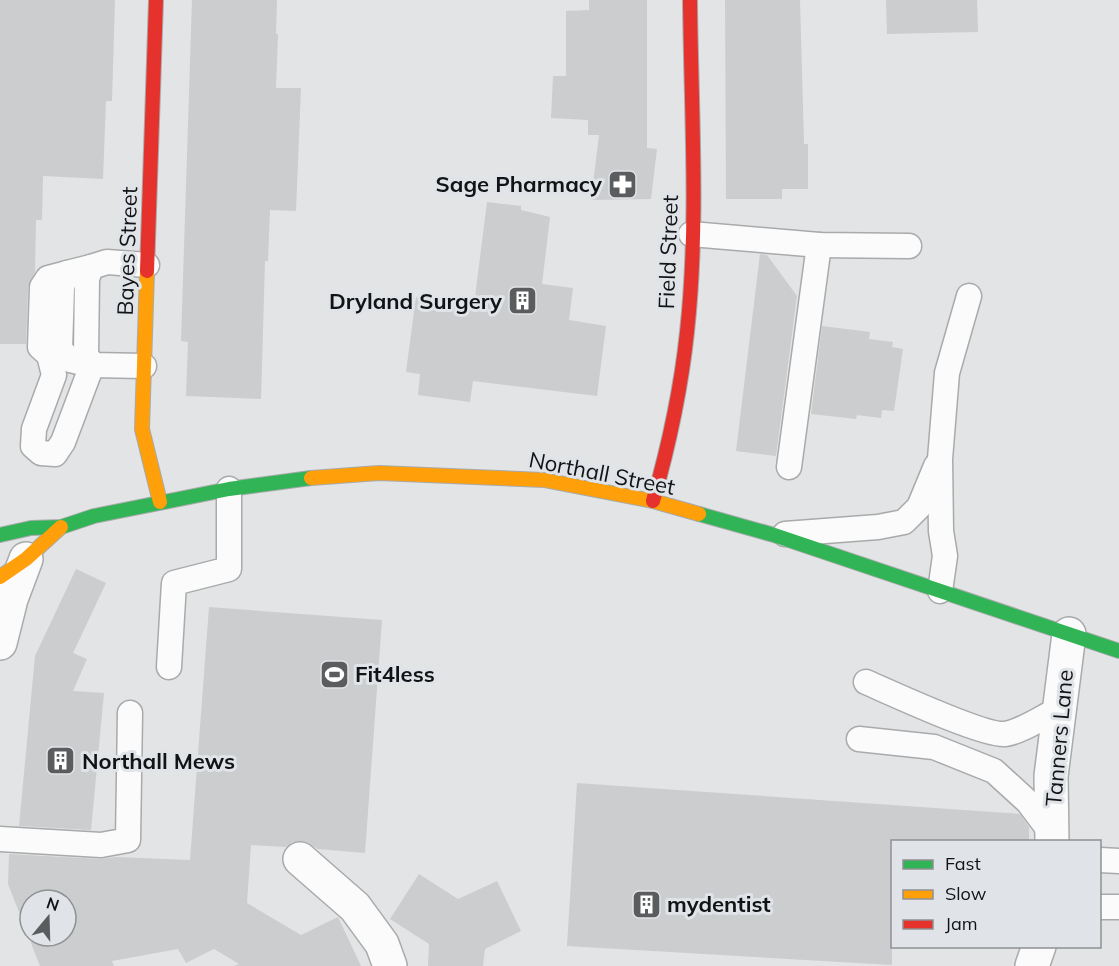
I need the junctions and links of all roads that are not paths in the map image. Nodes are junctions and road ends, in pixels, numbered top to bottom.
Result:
1 (156, 0) edge
2 (690, 0) edge
3 (691, 234) junction
4 (819, 245) junction
5 (909, 246) dead end
6 (147, 265) junction
7 (91, 267) junction
8 (969, 296) dead end
9 (70, 360) junction
10 (144, 366) junction
11 (940, 459) junction
12 (789, 467) dead end
13 (229, 489) junction
14 (653, 501) junction
15 (160, 502) junction
16 (61, 526) junction
17 (0, 535) edge
18 (774, 535) junction
19 (13, 568) edge
20 (940, 591) junction
21 (1069, 634) junction
22 (0, 643) edge
23 (1119, 651) edge
24 (169, 667) dead end
25 (866, 682) dead end
26 (1059, 708) junction
27 (130, 713) dead end
28 (859, 739) dead end
29 (1052, 838) edge
30 (0, 839) edge
31 (300, 859) dead end
32 (1101, 860) edge
33 (1119, 861) edge
34 (1101, 907) edge
35 (1119, 907) edge
36 (1038, 948) edge
37 (390, 966) edge
38 (1032, 966) edge

1 - 6 main road, Bayes Street
2 - 3 main road, Field Street
3 - 4 lane
3 - 14 main road, Field Street
4 - 5 lane
4 - 12 lane
6 - 7 lane
6 - 10 main road, Bayes Street
7 - 9 lane
7 - 9 lane
8 - 11 lane
9 - 10 lane
10 - 15 main road, Bayes Street
11 - 18 lane
11 - 20 lane
13 - 14 main road, Northall Street
13 - 15 main road, Northall Street
13 - 24 lane
14 - 18 main road, Northall Street
15 - 16 main road, Northall Street
16 - 17 main road, Northall Street
16 - 19 main road, Northall Street
18 - 20 main road, Northall Street
19 - 22 street
20 - 21 main road, Northall Street
21 - 23 main road, Northall Street
21 - 26 street, Tanners Lane
25 - 26 lane
26 - 29 street, Tanners Lane
27 - 30 lane
28 - 29 lane
31 - 37 street
32 - 33 lane
34 - 35 lane
36 - 38 street

